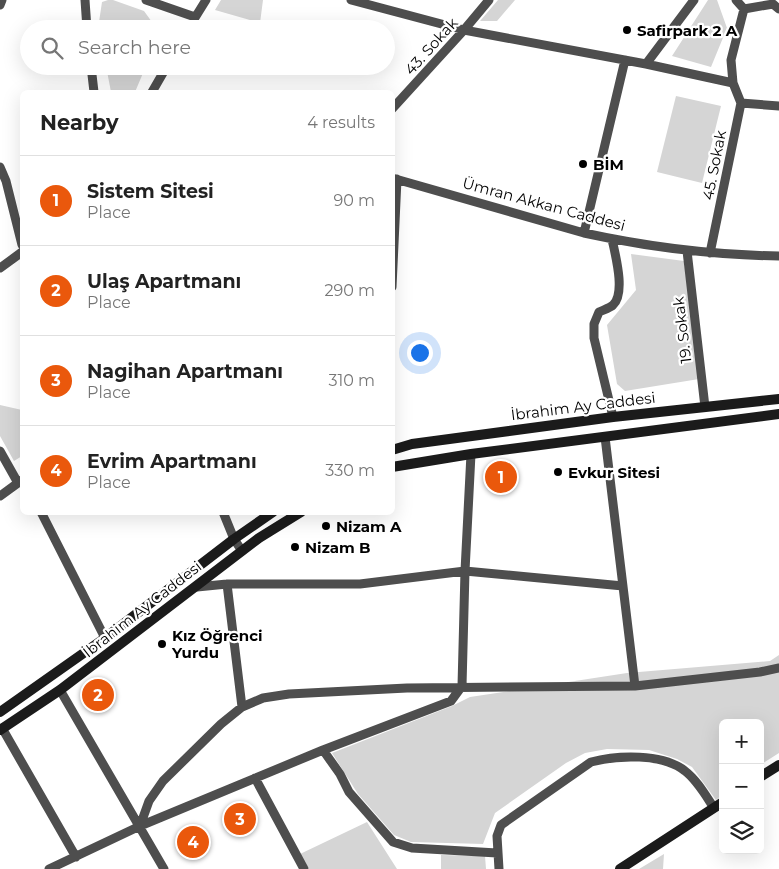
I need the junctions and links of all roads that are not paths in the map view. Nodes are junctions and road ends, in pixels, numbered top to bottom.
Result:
1 (2, 0) edge
2 (84, 0) edge
3 (146, 0) edge
4 (206, 0) edge
5 (351, 0) edge
6 (489, 0) edge
7 (694, 0) edge
8 (736, 0) edge
9 (776, 4) edge
10 (0, 5) edge
11 (744, 9) junction
12 (195, 17) junction
13 (87, 20) edge
14 (193, 20) edge
15 (464, 30) junction
16 (625, 60) junction
17 (646, 64) junction
18 (92, 75) edge
19 (162, 75) edge
20 (733, 83) junction
21 (94, 90) edge
22 (153, 90) edge
23 (741, 103) junction
24 (395, 105) edge
25 (779, 106) edge
26 (0, 167) edge
27 (395, 178) edge
28 (3, 182) edge
29 (584, 233) junction
30 (20, 238) edge
31 (612, 239) junction
32 (687, 251) junction
33 (20, 253) edge
34 (710, 253) junction
35 (779, 256) edge
36 (0, 268) edge
37 (779, 399) edge
38 (705, 407) junction
39 (779, 414) edge
40 (613, 417) junction
41 (605, 437) junction
42 (395, 449) edge
43 (0, 451) edge
44 (471, 454) junction
45 (395, 467) edge
46 (20, 482) edge
47 (0, 496) edge
48 (42, 515) edge
49 (224, 515) edge
50 (269, 515) edge
51 (296, 515) edge
52 (234, 539) junction
53 (242, 551) junction
54 (464, 572) junction
55 (227, 584) junction
56 (623, 586) junction
57 (197, 587) junction
58 (104, 638) junction
59 (779, 668) edge
60 (462, 686) junction
61 (635, 686) junction
62 (60, 690) junction
63 (242, 707) junction
64 (0, 712) edge
65 (1, 729) edge
66 (323, 750) junction
67 (779, 765) edge
68 (764, 774) edge
69 (255, 778) junction
70 (719, 805) edge
71 (140, 826) junction
72 (497, 853) junction
73 (76, 857) junction
74 (49, 869) edge
75 (164, 869) edge
76 (304, 869) edge
77 (499, 869) edge
78 (620, 869) edge

1 - 10 street
2 - 13 street
3 - 12 street
4 - 12 street
5 - 15 street
6 - 15 street, 43. Sokak
7 - 17 street
8 - 11 street
9 - 11 street
11 - 20 street
12 - 14 street
15 - 16 street
15 - 24 street, 43. Sokak
16 - 17 street
16 - 29 street
17 - 20 street
18 - 21 street
19 - 22 street
20 - 23 street
23 - 25 street
23 - 34 street, 45. Sokak
26 - 28 street
27 - 29 street, Ümran Akkan Caddesi
28 - 30 street
29 - 31 street, Ümran Akkan Caddesi
31 - 32 street, Ümran Akkan Caddesi
31 - 40 street
32 - 34 street, Ümran Akkan Caddesi
32 - 38 street, 19. Sokak
33 - 36 street
34 - 35 street, Ümran Akkan Caddesi
37 - 38 main road, İbrahim Ay Caddesi
38 - 40 main road, İbrahim Ay Caddesi
39 - 41 main road
40 - 42 main road, İbrahim Ay Caddesi
41 - 44 main road
41 - 56 street
43 - 46 street
44 - 45 main road
44 - 54 street
46 - 47 street
48 - 58 street
49 - 52 street
50 - 52 main road, İbrahim Ay Caddesi
51 - 53 main road, İbrahim Ay Caddesi
52 - 53 street
52 - 58 main road, İbrahim Ay Caddesi
53 - 57 main road, İbrahim Ay Caddesi
54 - 55 street
54 - 56 street
54 - 60 street
55 - 57 street
55 - 63 street
56 - 61 street
57 - 62 main road, İbrahim Ay Caddesi
58 - 64 main road, İbrahim Ay Caddesi
59 - 61 street
60 - 61 street
60 - 63 street
60 - 66 street
62 - 65 main road, İbrahim Ay Caddesi
62 - 71 street
63 - 71 street
65 - 73 street
66 - 69 street
66 - 72 street
67 - 68 main road
69 - 71 street
69 - 76 street
70 - 72 street
70 - 78 main road
71 - 73 street
71 - 75 street
72 - 77 street
73 - 74 street

